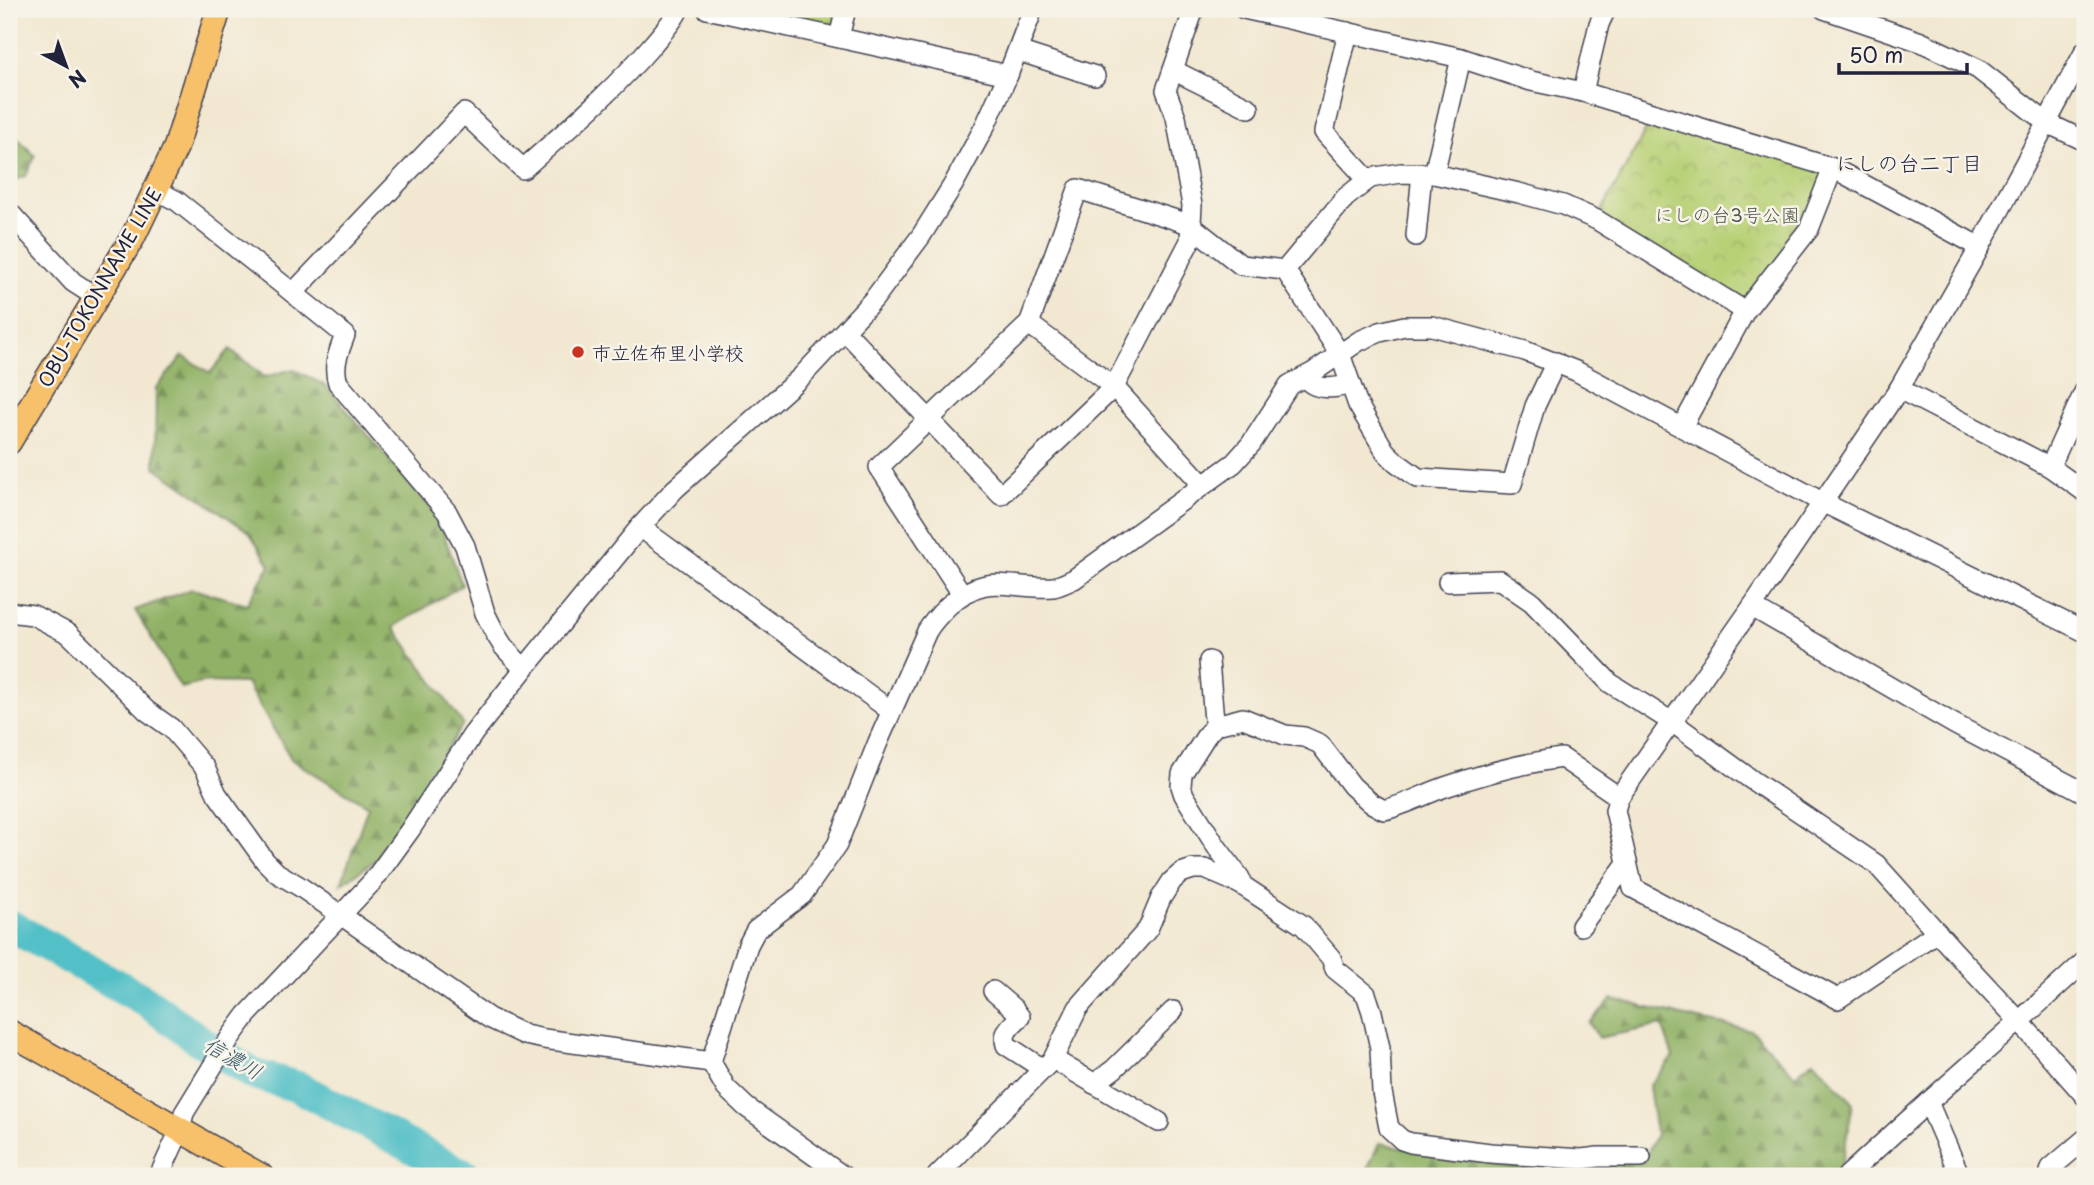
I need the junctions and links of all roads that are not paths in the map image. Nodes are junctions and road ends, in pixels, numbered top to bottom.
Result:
1 (219, 9) edge
2 (679, 9) edge
3 (707, 9) edge
4 (846, 9) edge
5 (1032, 9) edge
6 (1194, 9) edge
7 (1244, 9) edge
8 (1606, 9) edge
9 (1824, 9) edge
10 (1348, 33) junction
11 (839, 37) junction
12 (1018, 51) junction
13 (2085, 51) edge
14 (1461, 58) junction
15 (1172, 70) junction
16 (1008, 75) junction
17 (1095, 76) dead end
18 (1584, 92) junction
19 (1249, 108) dead end
20 (2047, 123) junction
21 (2085, 141) edge
22 (1833, 168) junction
23 (1428, 174) junction
24 (1368, 180) junction
25 (156, 190) junction
26 (9, 212) edge
27 (1192, 226) junction
28 (1416, 236) dead end
29 (1980, 247) junction
30 (1285, 270) junction
31 (293, 293) junction
32 (96, 297) junction
33 (1745, 311) junction
34 (1029, 324) junction
35 (845, 331) junction
36 (1339, 354) junction
37 (1556, 362) junction
38 (1305, 377) junction
39 (1350, 384) junction
40 (1114, 387) junction
41 (1899, 389) junction
42 (2085, 390) edge
43 (929, 419) junction
44 (1682, 427) junction
45 (9, 442) edge
46 (2050, 467) junction
47 (1203, 485) junction
48 (2085, 492) edge
49 (1822, 502) junction
50 (640, 527) junction
51 (1448, 582) dead end
52 (962, 594) junction
53 (1752, 607) junction
54 (9, 612) edge
55 (2085, 632) edge
56 (1209, 661) dead end
57 (524, 669) junction
58 (891, 711) junction
59 (1672, 722) junction
60 (1216, 725) junction
61 (2085, 793) edge
62 (1619, 797) junction
63 (1627, 863) junction
64 (1240, 884) junction
65 (341, 915) junction
66 (1581, 926) dead end
67 (1937, 932) junction
68 (2085, 961) edge
69 (993, 991) dead end
70 (1172, 1011) dead end
71 (2021, 1022) junction
72 (9, 1032) edge
73 (711, 1062) junction
74 (1048, 1064) junction
75 (1094, 1084) junction
76 (2085, 1096) edge
77 (1928, 1102) junction
78 (1159, 1122) dead end
79 (180, 1129) junction
80 (2085, 1139) edge
81 (1641, 1157) dead end
82 (159, 1176) edge
83 (261, 1176) edge
84 (843, 1176) edge
85 (937, 1176) edge
86 (1847, 1176) edge
87 (1960, 1176) edge
88 (2049, 1176) edge

1 - 25 main road, OBU-TOKONNAME LINE
2 - 31 street
3 - 11 street
4 - 11 street
5 - 12 street
6 - 15 street
7 - 10 street
8 - 18 street
9 - 20 street
10 - 14 street
10 - 24 street
11 - 16 street
12 - 16 street
12 - 17 street
13 - 20 street
14 - 18 street
14 - 23 street
15 - 19 street
15 - 27 street
16 - 35 street
18 - 22 street
20 - 21 street
20 - 29 street
22 - 29 street
22 - 33 street
23 - 24 street
23 - 28 street
23 - 33 street
24 - 30 street
25 - 31 street
25 - 32 main road, OBU-TOKONNAME LINE
26 - 32 street
27 - 30 street
27 - 34 street
27 - 40 street
29 - 41 street
30 - 36 street
31 - 57 street
32 - 45 main road, OBU-TOKONNAME LINE
33 - 44 street
34 - 40 street
34 - 43 street
35 - 43 street
35 - 50 street
36 - 37 street
36 - 38 street
36 - 39 street
37 - 39 street
37 - 44 street
38 - 39 street
38 - 47 street
40 - 43 street
40 - 47 street
41 - 46 street
41 - 49 street
42 - 46 street
43 - 52 street
44 - 49 street
46 - 48 street
47 - 52 street
49 - 53 street
49 - 55 street
50 - 57 street
50 - 58 street
51 - 59 street
52 - 58 street
53 - 59 street
53 - 61 street
54 - 65 street
56 - 60 street
57 - 65 street
58 - 73 street
59 - 62 street
59 - 67 street
60 - 62 street
60 - 64 street
62 - 63 street
63 - 66 street
63 - 67 street
64 - 74 street
64 - 81 street
65 - 73 street
65 - 79 street
67 - 71 street
68 - 71 street
69 - 74 street
70 - 75 street
71 - 76 street
71 - 77 street
72 - 79 main road
73 - 84 street
74 - 75 street
74 - 85 street
75 - 78 street
77 - 86 street
77 - 87 street
79 - 82 street
79 - 83 main road
80 - 88 street

